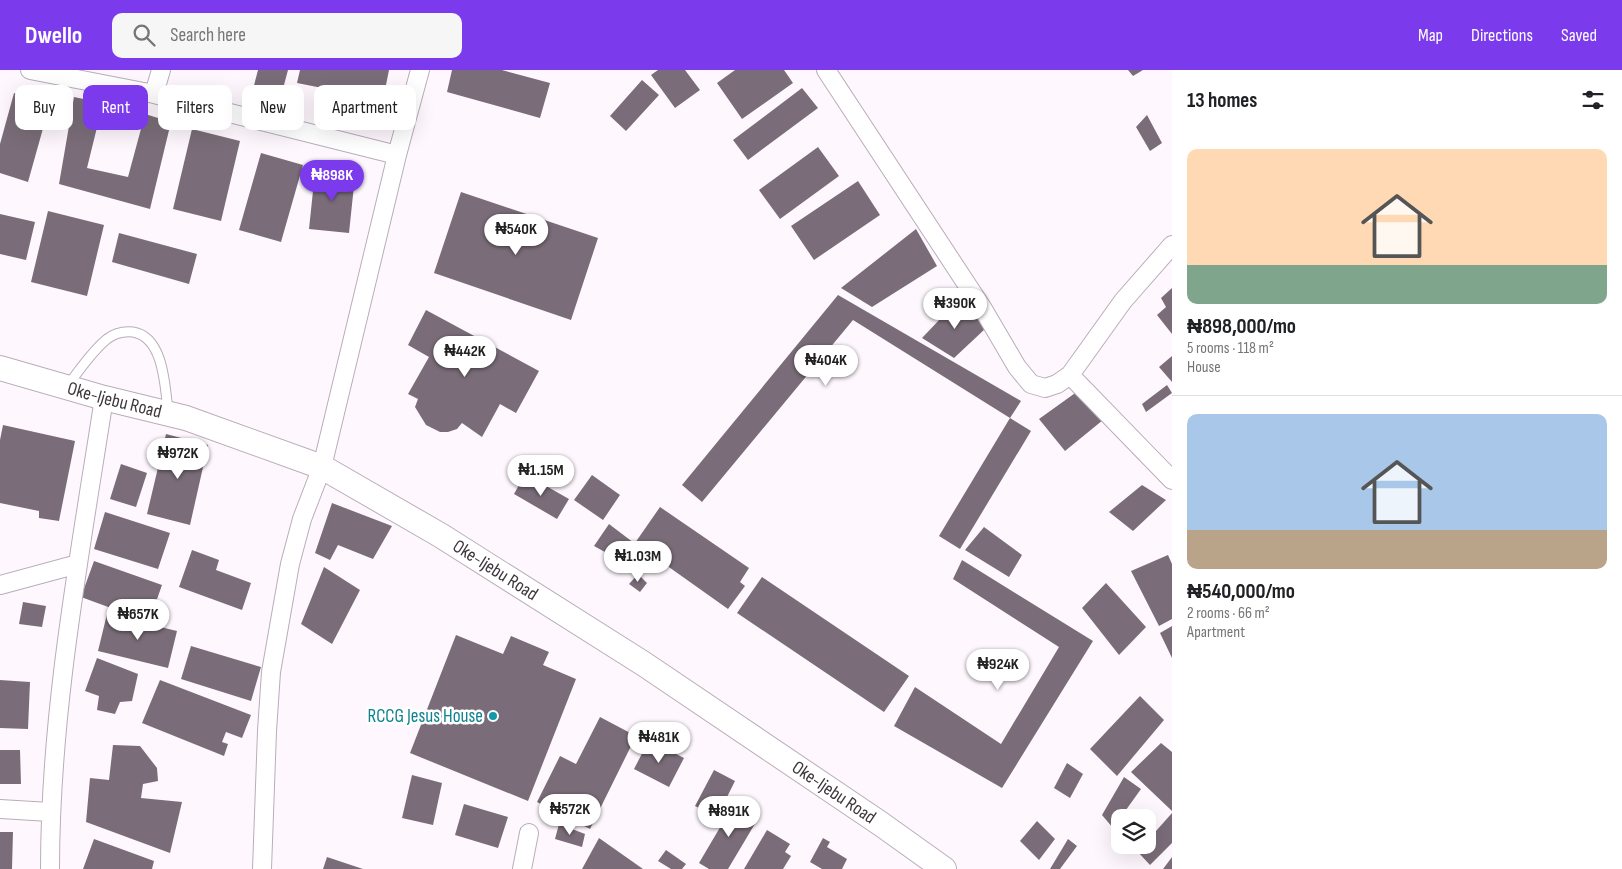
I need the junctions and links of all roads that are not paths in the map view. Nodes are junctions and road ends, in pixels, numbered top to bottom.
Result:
1 (30, 70) edge
2 (160, 70) edge
3 (420, 70) edge
4 (826, 70) edge
5 (154, 94) junction
6 (397, 155) junction
7 (1172, 245) edge
8 (0, 368) edge
9 (1070, 375) junction
10 (66, 388) junction
11 (104, 398) junction
12 (168, 414) junction
13 (322, 467) junction
14 (1172, 480) edge
15 (78, 564) junction
16 (0, 585) edge
17 (0, 809) edge
18 (50, 812) junction
19 (529, 833) dead end
20 (50, 869) edge
21 (262, 869) edge
22 (522, 869) edge
23 (944, 869) edge

1 - 5 street
2 - 5 street
3 - 6 street
4 - 9 street
5 - 6 street
6 - 13 street
7 - 9 street
8 - 10 main road, Oke-Ijebu Road
9 - 14 street
10 - 11 main road, Oke-Ijebu Road
10 - 12 lane
11 - 12 main road, Oke-Ijebu Road
11 - 15 street
12 - 13 main road, Oke-Ijebu Road
13 - 21 street
13 - 23 main road, Oke-Ijebu Road
15 - 16 street
15 - 18 street
17 - 18 street
18 - 20 street
19 - 22 street

